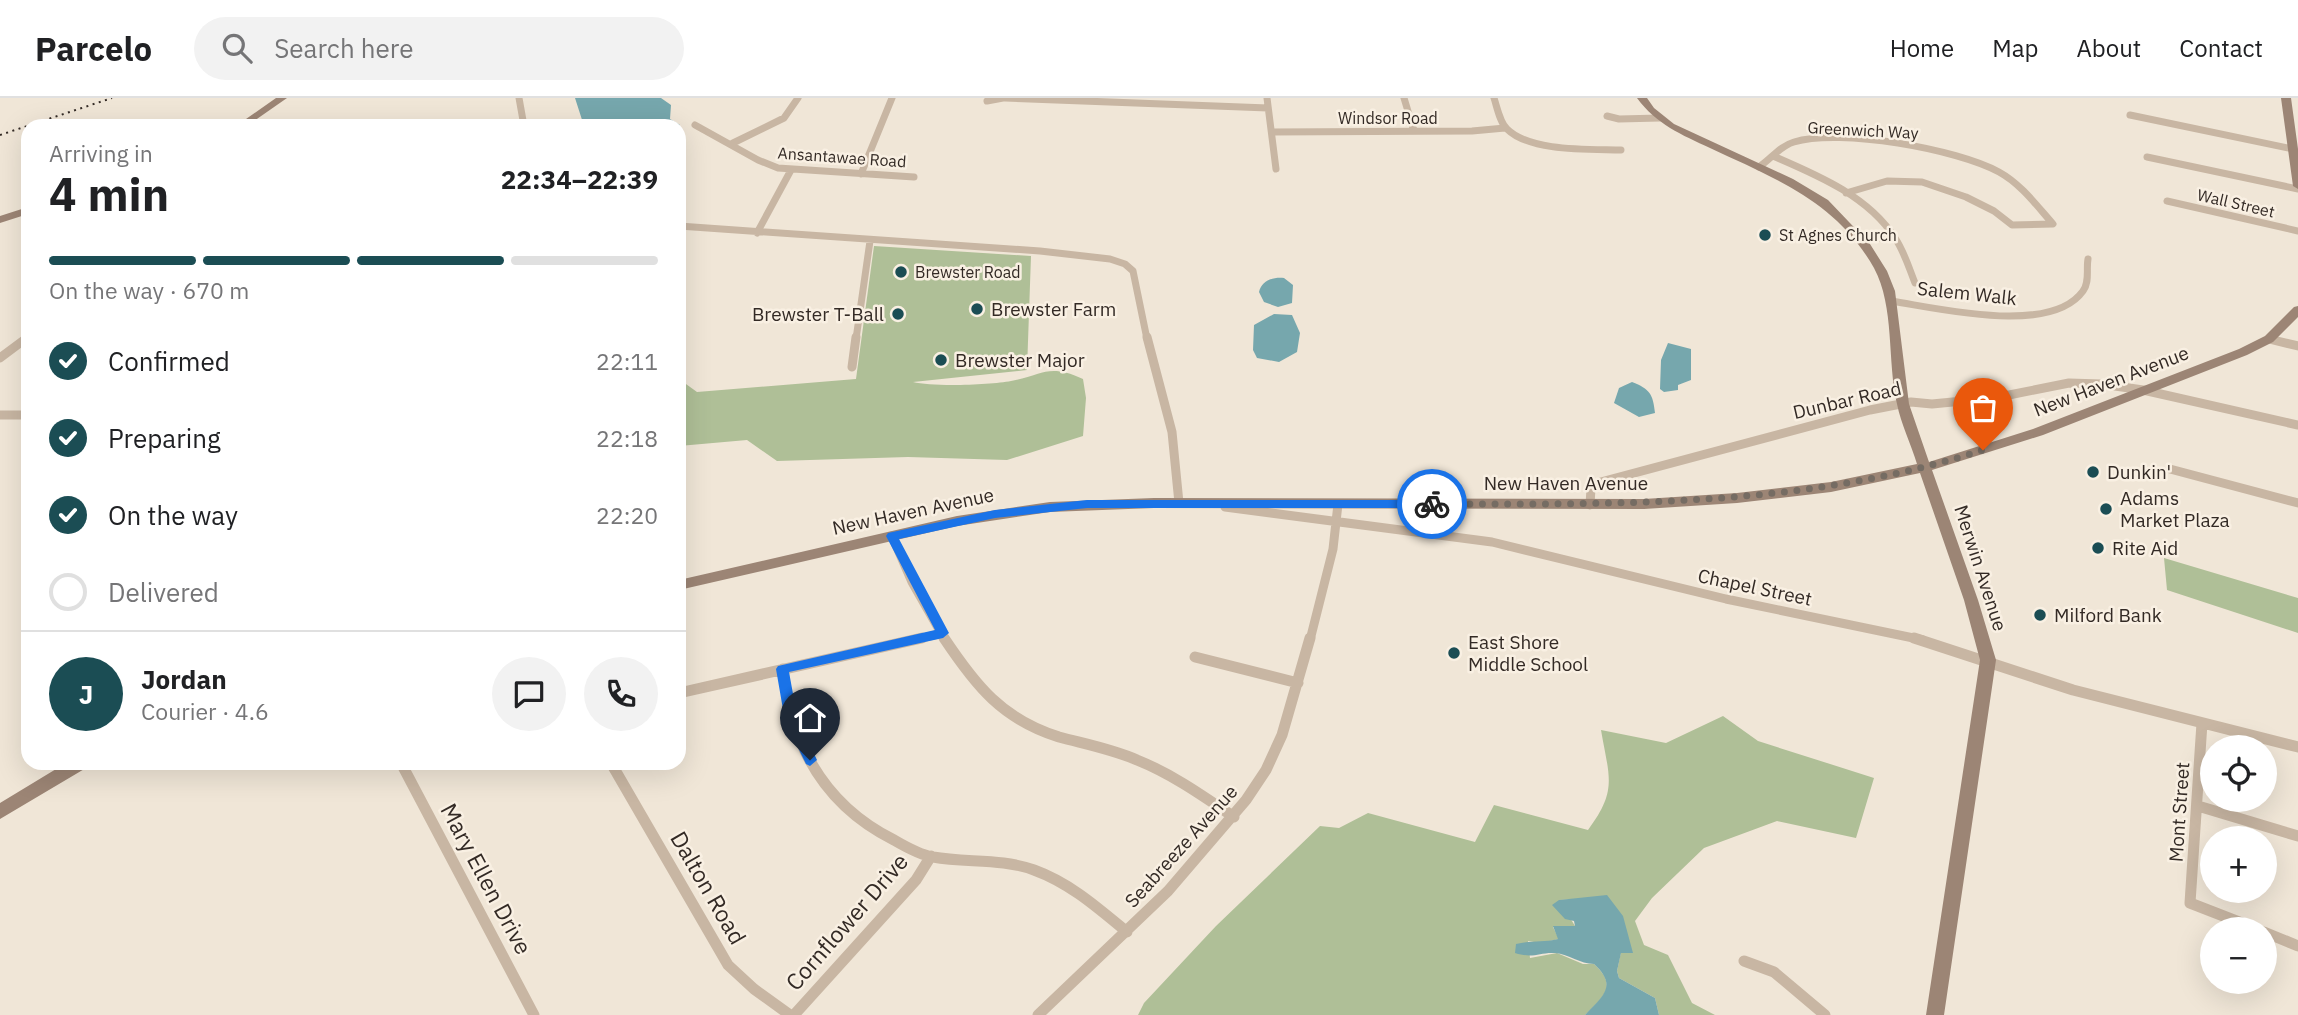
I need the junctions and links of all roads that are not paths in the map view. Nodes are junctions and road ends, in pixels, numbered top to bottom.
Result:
1 (282, 98) edge
2 (519, 98) edge
3 (798, 98) edge
4 (892, 98) edge
5 (1004, 98) edge
6 (1266, 98) edge
7 (1404, 98) edge
8 (1494, 98) edge
9 (1642, 98) edge
10 (2287, 98) edge
11 (1105, 100) edge
12 (987, 101) dead end
13 (1268, 108) junction
14 (2130, 115) dead end
15 (1607, 116) dead end
16 (1660, 118) junction
17 (251, 119) edge
18 (523, 119) edge
19 (2294, 123) edge
20 (695, 125) dead end
21 (1505, 128) junction
22 (1414, 131) junction
23 (1272, 132) junction
24 (733, 142) junction
25 (1621, 150) dead end
26 (2295, 155) edge
27 (1773, 156) junction
28 (2147, 157) dead end
29 (1759, 167) junction
30 (1276, 169) dead end
31 (791, 170) junction
32 (861, 174) junction
33 (914, 177) dead end
34 (2298, 188) edge
35 (1846, 193) junction
36 (2167, 201) dead end
37 (21, 212) edge
38 (0, 220) edge
39 (686, 227) edge
40 (2298, 231) edge
41 (757, 233) junction
42 (1860, 238) junction
43 (1895, 238) junction
44 (870, 241) junction
45 (2088, 259) dead end
46 (1915, 283) dead end
47 (1891, 301) junction
48 (2298, 310) edge
49 (2269, 339) junction
50 (21, 342) edge
51 (2298, 346) edge
52 (0, 358) edge
53 (852, 367) dead end
54 (2143, 390) junction
55 (1903, 404) junction
56 (0, 415) edge
57 (21, 415) edge
58 (2298, 425) edge
59 (1925, 467) junction
60 (2170, 469) dead end
61 (1179, 503) junction
62 (1196, 503) junction
63 (2298, 503) edge
64 (1338, 504) junction
65 (1590, 505) junction
66 (1338, 522) junction
67 (892, 536) junction
68 (686, 583) edge
69 (943, 633) junction
70 (1195, 656) dead end
71 (1988, 660) junction
72 (783, 669) junction
73 (1298, 683) junction
74 (686, 691) edge
75 (2202, 723) junction
76 (2298, 747) edge
77 (69, 770) edge
78 (405, 770) edge
79 (615, 770) edge
80 (2198, 806) junction
81 (0, 812) edge
82 (1234, 817) junction
83 (2298, 835) edge
84 (931, 856) junction
85 (2226, 917) edge
86 (1127, 932) junction
87 (2277, 937) edge
88 (2298, 946) edge
89 (1744, 961) dead end
90 (534, 1015) edge
91 (792, 1015) edge
92 (1038, 1015) edge
93 (1825, 1015) edge
94 (1935, 1015) edge

1 - 17 main road
2 - 18 street
3 - 24 street
4 - 32 street
5 - 11 street
5 - 12 street
6 - 13 street
7 - 22 street
8 - 21 street
9 - 16 main road, Merwin Avenue
10 - 19 main road
11 - 13 street
13 - 23 street
14 - 26 street
15 - 16 street
16 - 29 main road, Merwin Avenue
19 - 26 main road
20 - 24 street, Ansantawae Road
21 - 22 street, Windsor Road
21 - 25 street
22 - 23 street, Windsor Road
23 - 30 street
24 - 31 street, Ansantawae Road
26 - 34 main road
27 - 29 street, Greenwich Way
27 - 35 street
27 - 35 street, Greenwich Way
28 - 34 street
29 - 42 main road, Merwin Avenue
31 - 32 street, Ansantawae Road
31 - 41 street
32 - 33 street, Ansantawae Road
35 - 43 street
36 - 40 street, Wall Street
37 - 38 main road
39 - 41 street
41 - 44 street
42 - 43 street
42 - 47 main road, Merwin Avenue
43 - 46 street
44 - 53 street
44 - 61 street
45 - 47 street, Salem Walk
47 - 55 main road, Merwin Avenue
48 - 49 main road, New Haven Avenue
49 - 51 street
49 - 54 main road, New Haven Avenue
50 - 52 street
54 - 55 street, Dunbar Road
54 - 58 street, Dunbar Road
54 - 59 main road, New Haven Avenue
55 - 59 main road, Merwin Avenue
55 - 65 street, Dunbar Road
56 - 57 street
59 - 65 main road, New Haven Avenue
59 - 71 main road, Merwin Avenue
60 - 63 street
61 - 62 main road, New Haven Avenue
61 - 67 main road, New Haven Avenue
62 - 64 main road, New Haven Avenue
62 - 66 street, Chapel Street
64 - 65 main road, New Haven Avenue
64 - 66 street, Seabreeze Avenue
66 - 71 street, Chapel Street
66 - 73 street, Seabreeze Avenue
67 - 68 main road, New Haven Avenue
67 - 69 street
69 - 72 street
69 - 82 street
70 - 73 street
71 - 75 street, Chapel Street
71 - 94 main road, Merwin Avenue
72 - 74 street
72 - 84 street
73 - 82 street, Seabreeze Avenue
75 - 76 street, Chapel Street
75 - 80 street, Mont Street
77 - 81 main road
78 - 90 street, Mary Ellen Drive
79 - 91 street, Dalton Road
80 - 83 street
80 - 85 street, Mont Street
82 - 86 street, Seabreeze Avenue
84 - 86 street
84 - 91 street, Cornflower Drive
86 - 92 street, Seabreeze Avenue
87 - 88 street
89 - 93 street

